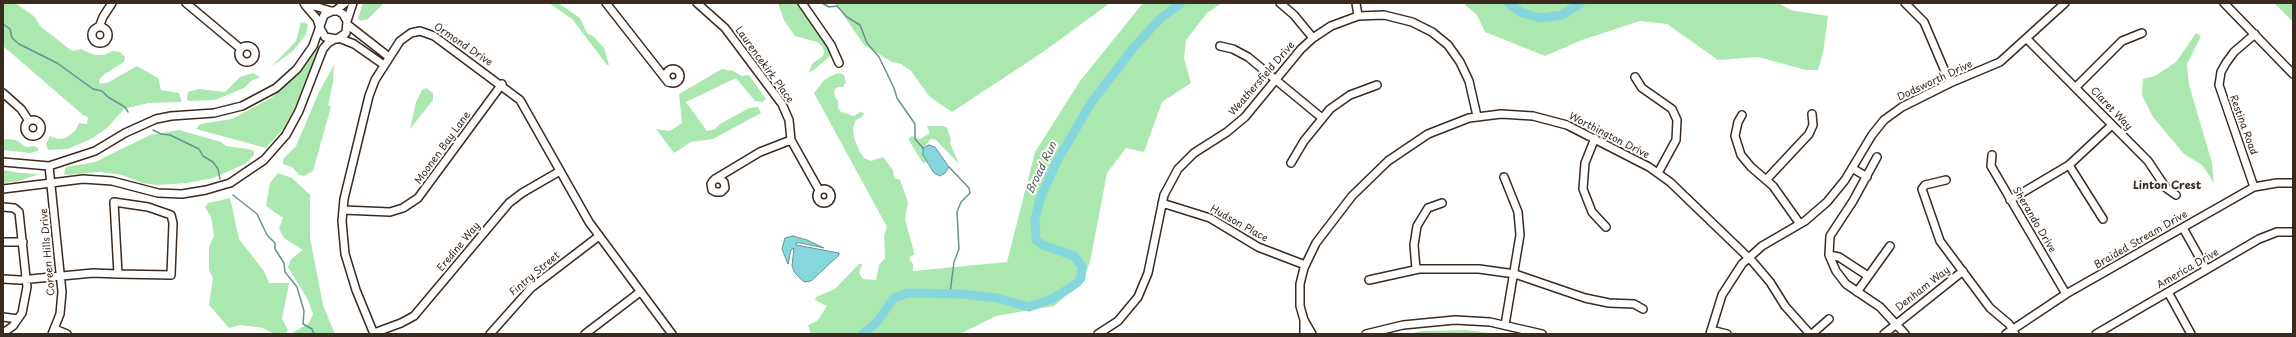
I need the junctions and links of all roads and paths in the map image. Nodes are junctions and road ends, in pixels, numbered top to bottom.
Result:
1 (112, 3) edge
2 (186, 3) edge
3 (304, 3) edge
4 (346, 3) edge
5 (352, 3) edge
6 (606, 3) edge
7 (697, 3) edge
8 (802, 3) edge
9 (1280, 3) edge
10 (1356, 3) edge
11 (1905, 3) edge
12 (2064, 3) edge
13 (2224, 3) edge
14 (333, 11) junction
15 (1358, 16) junction
16 (348, 23) junction
17 (99, 27) dead end
18 (320, 27) junction
19 (2142, 33) dead end
20 (2255, 34) junction
21 (1313, 38) junction
22 (337, 39) junction
23 (2027, 39) junction
24 (1220, 46) dead end
25 (241, 49) dead end
26 (390, 57) junction
27 (839, 63) dead end
28 (384, 65) junction
29 (2293, 74) edge
30 (1635, 76) dead end
31 (1276, 80) junction
32 (668, 82) dead end
33 (1950, 83) junction
34 (502, 84) junction
35 (1377, 85) dead end
36 (2076, 87) junction
37 (3, 93) edge
38 (1812, 114) dead end
39 (1742, 115) dead end
40 (1477, 116) junction
41 (1322, 118) junction
42 (29, 121) dead end
43 (2112, 125) junction
44 (1595, 138) junction
45 (791, 140) junction
46 (1992, 155) dead end
47 (1877, 157) dead end
48 (3, 162) edge
49 (1291, 163) dead end
50 (2069, 165) junction
51 (49, 166) junction
52 (1852, 168) junction
53 (560, 171) junction
54 (1658, 173) junction
55 (1504, 176) dead end
56 (1866, 177) junction
57 (715, 179) dead end
58 (1766, 180) junction
59 (1946, 180) dead end
60 (51, 182) junction
61 (2293, 183) edge
62 (2254, 187) junction
63 (3, 189) edge
64 (819, 190) dead end
65 (2176, 195) dead end
66 (2010, 200) junction
67 (1162, 203) junction
68 (1442, 203) dead end
69 (3, 207) edge
70 (343, 210) junction
71 (2103, 219) dead end
72 (1800, 224) junction
73 (1606, 227) dead end
74 (2182, 228) junction
75 (2293, 232) edge
76 (599, 236) junction
77 (3, 242) edge
78 (22, 242) junction
79 (1890, 246) dead end
80 (1829, 255) junction
81 (1748, 258) junction
82 (1305, 265) junction
83 (1416, 269) junction
84 (2206, 269) junction
85 (1963, 271) junction
86 (118, 274) junction
87 (1515, 274) junction
88 (61, 276) junction
89 (1868, 276) junction
90 (3, 279) edge
91 (26, 280) junction
92 (1369, 280) dead end
93 (640, 292) junction
94 (1857, 292) junction
95 (2168, 292) junction
96 (2066, 294) junction
97 (1643, 309) dead end
98 (3, 317) edge
99 (18, 319) junction
100 (1829, 319) dead end
101 (1304, 320) junction
102 (1896, 323) junction
103 (1505, 325) junction
104 (53, 331) edge
105 (1710, 332) edge
106 (2014, 332) edge
107 (3, 334) edge
108 (67, 334) edge
109 (374, 334) edge
110 (490, 334) edge
111 (585, 334) edge
112 (672, 334) edge
113 (1098, 334) edge
114 (1304, 334) edge
115 (1312, 334) edge
116 (1366, 334) edge
117 (1542, 334) edge
118 (1727, 334) edge
119 (1811, 334) edge
120 (1884, 334) edge
121 (1905, 334) edge
122 (2006, 334) edge
123 (2096, 334) edge
124 (2191, 334) edge

1 - 17 street
2 - 25 street
3 - 14 street
3 - 18 street
4 - 14 street
5 - 16 street
6 - 32 street
7 - 45 street, Laurencekirk Place
8 - 27 street
9 - 21 street
10 - 15 street
11 - 33 street
12 - 23 street, Dodsworth Drive
13 - 20 street
14 - 16 street
14 - 18 street
15 - 21 street, Weathersfield Drive
15 - 40 street, Weathersfield Drive
16 - 22 street
16 - 26 street
18 - 22 street
18 - 51 street
19 - 36 street
20 - 29 street
20 - 62 street, Restina Road
21 - 31 street, Weathersfield Drive
22 - 28 street
22 - 60 street
23 - 33 street, Dodsworth Drive
23 - 36 street, Claret Way
24 - 31 street
26 - 28 street, Ormond Drive
26 - 34 street, Ormond Drive
28 - 70 street, Ormond Drive
30 - 54 street
31 - 41 street
31 - 67 street, Weathersfield Drive
33 - 52 street, Dodsworth Drive
34 - 53 street, Ormond Drive
34 - 70 street, Moonen Bay Lane
35 - 41 street
36 - 43 street, Claret Way
37 - 42 street
38 - 58 street
39 - 58 street
40 - 44 street, Worthington Drive
40 - 82 street, Worthington Drive
41 - 49 street
43 - 50 street
43 - 65 street, Claret Way
44 - 54 street, Worthington Drive
44 - 73 street
45 - 57 street
45 - 64 street, Laurencekirk Place
46 - 66 street, Sherando Drive
47 - 56 street
48 - 51 street
50 - 66 street
50 - 71 street
51 - 60 street, Coreen Hills Drive
52 - 56 street
52 - 72 street, Dodsworth Drive
53 - 76 street, Ormond Drive
53 - 109 street, Eredine Way
54 - 81 street, Worthington Drive
55 - 87 street
56 - 80 street
58 - 72 street
59 - 85 street
60 - 63 street
60 - 88 street, Coreen Hills Drive
61 - 62 street, Braided Stream Drive
62 - 74 street, Braided Stream Drive
66 - 96 street, Sherando Drive
67 - 82 street, Hudson Place
67 - 113 street, Weathersfield Drive
68 - 83 street
69 - 78 street
70 - 109 street, Ormond Drive
72 - 81 street, Dodsworth Drive
74 - 84 street
74 - 96 street, Braided Stream Drive
75 - 84 street, America Drive
76 - 93 street, Ormond Drive
76 - 110 street, Fintry Street
77 - 78 street
78 - 91 street
79 - 89 street
80 - 89 street
80 - 94 street
81 - 105 street, Dodsworth Drive
81 - 119 street, Worthington Drive
82 - 101 street, Worthington Drive
83 - 87 street
83 - 92 street
84 - 95 street, America Drive
85 - 102 street, Denham Way
85 - 106 street
86 - 86 street
86 - 88 street
87 - 97 street
87 - 103 street
88 - 91 street
88 - 104 street, Coreen Hills Drive
89 - 94 street
90 - 91 street
91 - 99 street
93 - 111 street
93 - 112 street, Ormond Drive
94 - 102 street
95 - 123 street, America Drive
95 - 124 street
96 - 106 street, Braided Stream Drive
98 - 99 street
99 - 107 street
100 - 119 street
101 - 114 street, Worthington Drive
101 - 115 street, Worthington Drive
102 - 120 street, Denham Way
102 - 121 street
103 - 116 street
103 - 117 street
104 - 108 street
105 - 118 street
106 - 122 street, Braided Stream Drive

